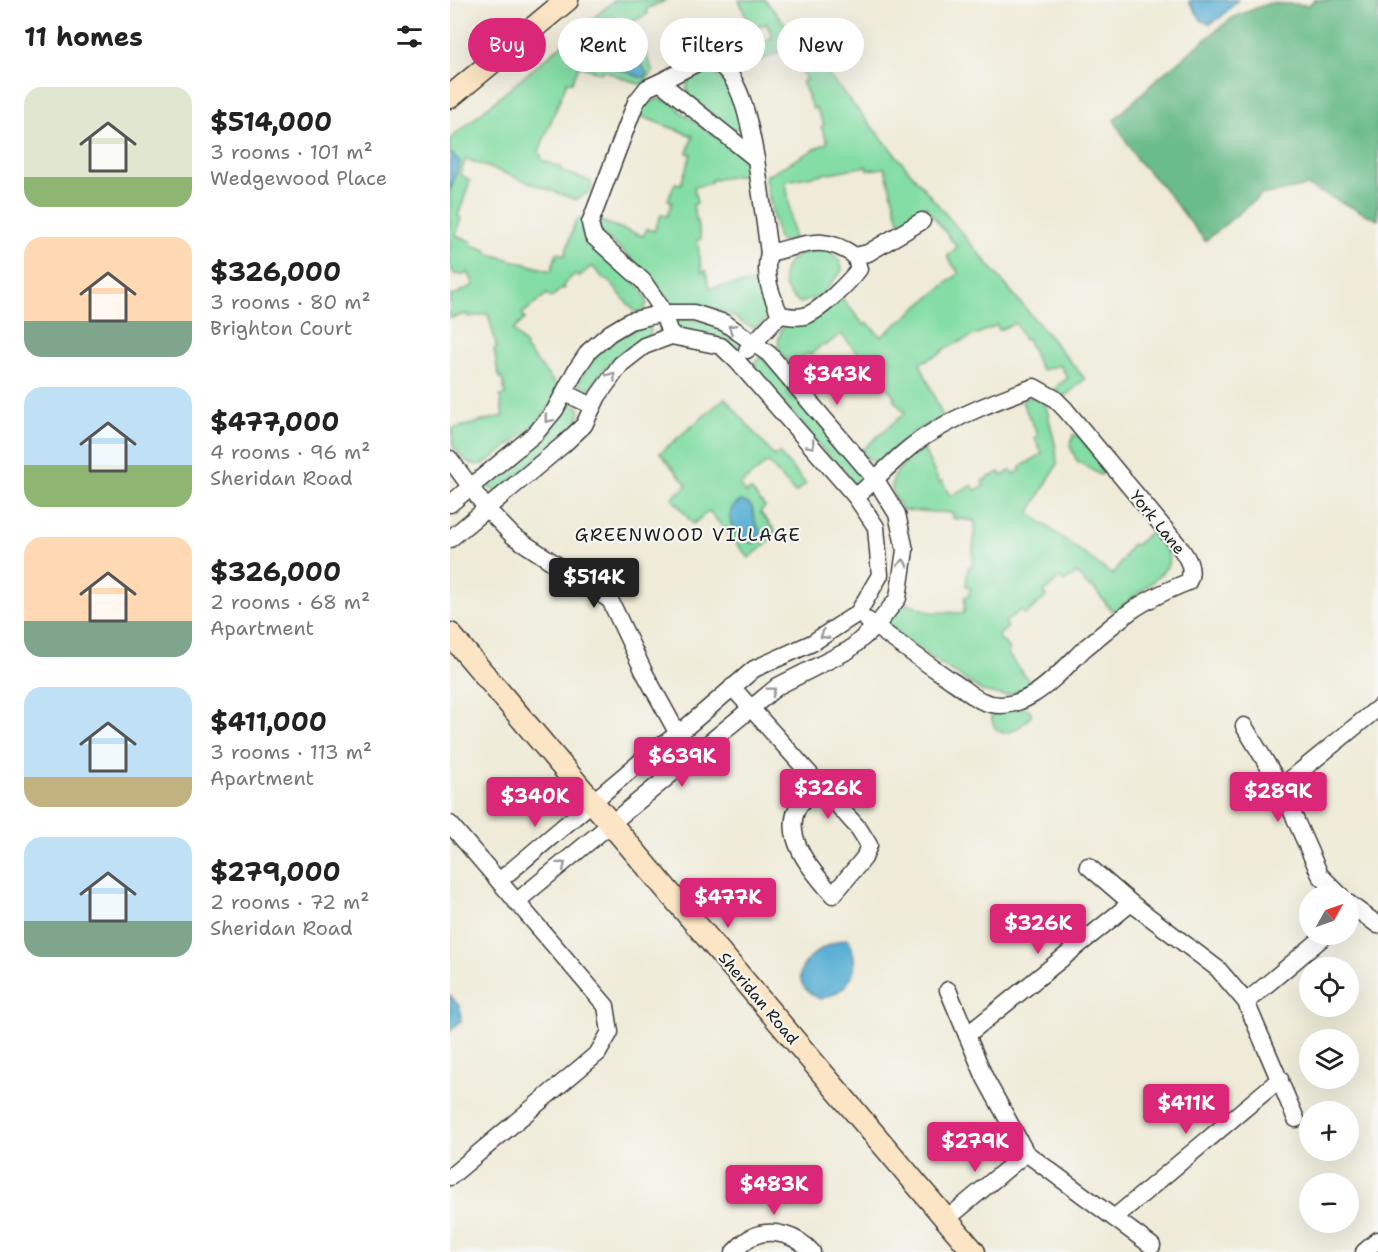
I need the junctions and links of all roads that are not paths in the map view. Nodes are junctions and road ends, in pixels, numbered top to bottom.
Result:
1 (567, 0) edge
2 (660, 82) junction
3 (450, 98) edge
4 (756, 159) junction
5 (922, 221) dead end
6 (769, 253) junction
7 (855, 256) junction
8 (663, 313) junction
9 (780, 315) junction
10 (671, 336) junction
11 (755, 342) junction
12 (737, 361) junction
13 (565, 393) junction
14 (593, 406) junction
15 (450, 459) edge
16 (876, 480) junction
17 (471, 486) junction
18 (856, 497) junction
19 (450, 504) edge
20 (486, 508) junction
21 (450, 539) edge
22 (858, 613) junction
23 (876, 626) junction
24 (450, 634) edge
25 (732, 687) junction
26 (751, 707) junction
27 (1378, 708) edge
28 (1244, 726) dead end
29 (678, 734) junction
30 (695, 755) junction
31 (819, 785) junction
32 (1281, 787) junction
33 (593, 801) junction
34 (612, 823) junction
35 (450, 824) edge
36 (1088, 866) dead end
37 (499, 881) junction
38 (1330, 885) edge
39 (516, 902) junction
40 (1131, 903) junction
41 (1359, 914) edge
42 (1378, 925) edge
43 (1314, 945) edge
44 (948, 990) dead end
45 (1246, 1002) junction
46 (967, 1035) junction
47 (1280, 1079) junction
48 (1296, 1119) dead end
49 (1026, 1153) junction
50 (450, 1177) edge
51 (1114, 1218) junction
52 (947, 1219) junction
53 (1378, 1240) edge
54 (1152, 1246) dead end
55 (734, 1252) edge
56 (812, 1252) edge
57 (974, 1252) edge
58 (1364, 1252) edge

1 - 3 street
2 - 4 street
2 - 4 street
2 - 8 street
4 - 6 street
5 - 7 street
6 - 7 street
6 - 9 street
7 - 9 street
8 - 10 street
11 -> 8 street
8 - 13 street
9 - 11 street
10 - 12 street
14 -> 10 street
11 - 12 street
11 - 16 street
12 -> 18 street
13 - 14 street
13 -> 17 street
14 - 20 street
15 - 17 street
16 - 18 street, York Lane
23 -> 16 street
16 - 23 street, York Lane
17 - 19 street
17 - 20 street
18 - 22 street
20 - 21 street
20 - 29 street
22 - 23 street, York Lane
22 -> 25 street
26 -> 23 street
24 - 33 street, Sheridan Road
25 - 26 street
25 - 29 street
26 - 30 street
26 - 31 street
27 - 32 street
28 - 32 street
29 - 30 street
29 - 33 street
30 - 34 street
31 - 31 street
32 - 38 street
33 - 34 street, Sheridan Road
33 - 37 street
39 -> 34 street
34 - 52 street, Sheridan Road
35 - 37 street
36 - 40 street
37 - 39 street
39 - 50 street
40 - 45 street
40 - 46 street
41 - 42 street
43 - 45 street
44 - 46 street
45 - 47 street
46 - 49 street
47 - 48 street
47 - 51 street
49 - 51 street
49 - 52 street
51 - 54 street
52 - 57 street, Sheridan Road
53 - 58 street
55 - 56 street

